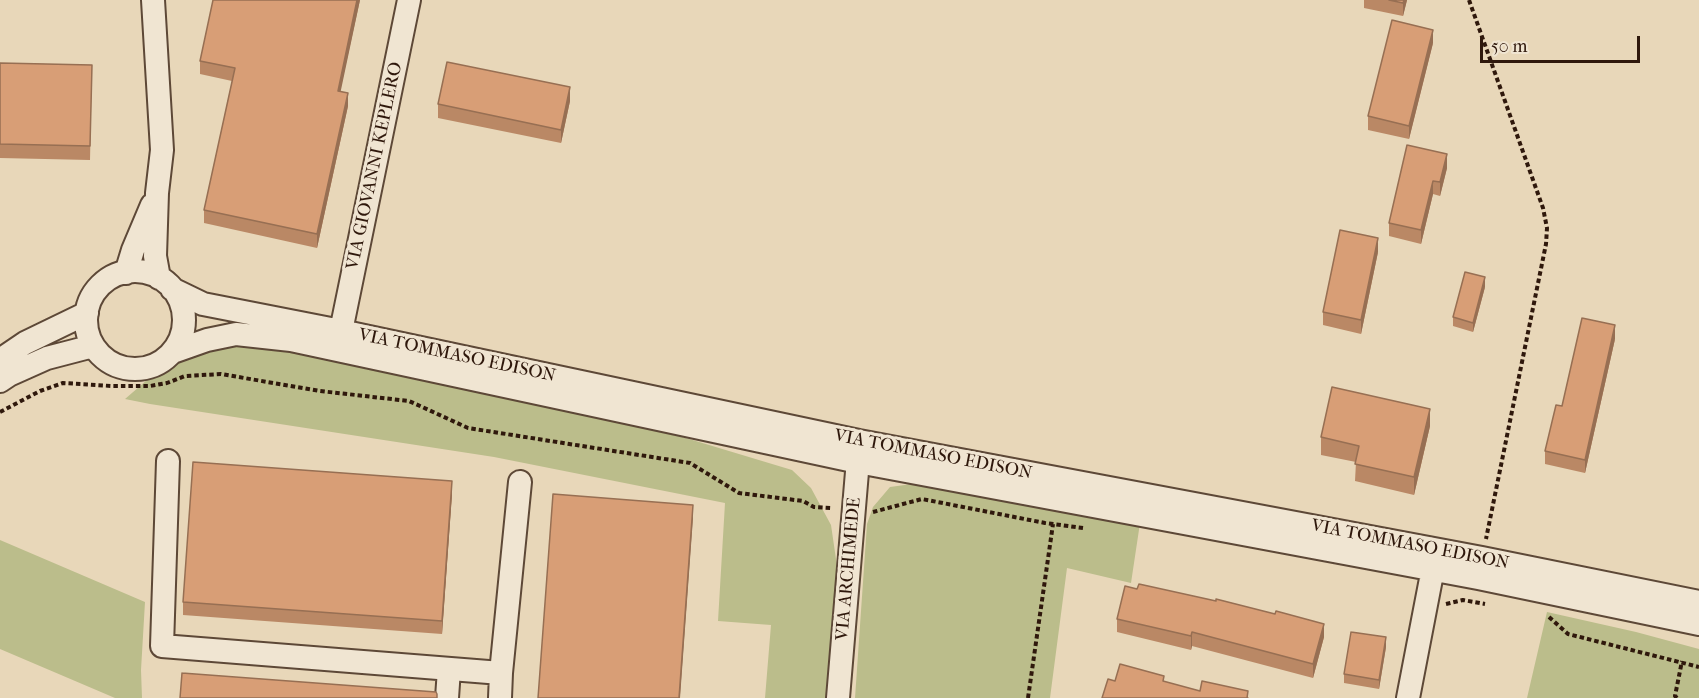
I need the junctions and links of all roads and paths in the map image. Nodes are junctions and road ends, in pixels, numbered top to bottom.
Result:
1 (153, 0) edge
2 (409, 0) edge
3 (1469, 0) edge
4 (157, 193) junction
5 (126, 273) junction
6 (165, 283) junction
7 (87, 313) junction
8 (341, 331) junction
9 (93, 346) junction
10 (173, 351) junction
11 (0, 360) edge
12 (0, 381) edge
13 (0, 412) edge
14 (858, 451) junction
15 (168, 461) dead end
16 (520, 482) dead end
17 (854, 510) junction
18 (1053, 524) junction
19 (1088, 529) dead end
20 (1482, 558) junction
21 (1434, 560) junction
22 (1699, 602) edge
23 (1491, 605) dead end
24 (1425, 610) junction
25 (1543, 615) dead end
26 (1699, 624) edge
27 (1682, 661) junction
28 (1699, 667) edge
29 (449, 669) junction
30 (501, 673) junction
31 (447, 698) edge
32 (500, 698) edge
33 (838, 698) edge
34 (1028, 698) edge
35 (1408, 698) edge
36 (1677, 698) edge

1 - 4 street
2 - 8 street, VIA GIOVANNI KEPLERO
3 - 20 path
4 - 5 street
4 - 6 street
5 - 6 street
5 - 7 street
6 - 8 street, VIA TOMMASO EDISON
6 - 10 street
7 - 9 street
7 - 11 street
8 - 14 street, VIA TOMMASO EDISON
9 - 10 street
9 - 12 street
10 - 14 street, VIA TOMMASO EDISON
13 - 17 path
14 - 17 street, VIA ARCHIMEDE
14 - 21 street, VIA TOMMASO EDISON
15 - 29 street
16 - 30 street
17 - 18 path
17 - 33 street, VIA ARCHIMEDE
18 - 19 path
18 - 34 path
20 - 21 street, VIA TOMMASO EDISON
20 - 22 street, VIA TOMMASO EDISON
21 - 24 street
21 - 26 street, VIA TOMMASO EDISON
23 - 24 path
24 - 35 street
25 - 27 path
27 - 28 path
27 - 36 path
29 - 30 street
29 - 31 street
30 - 32 street

